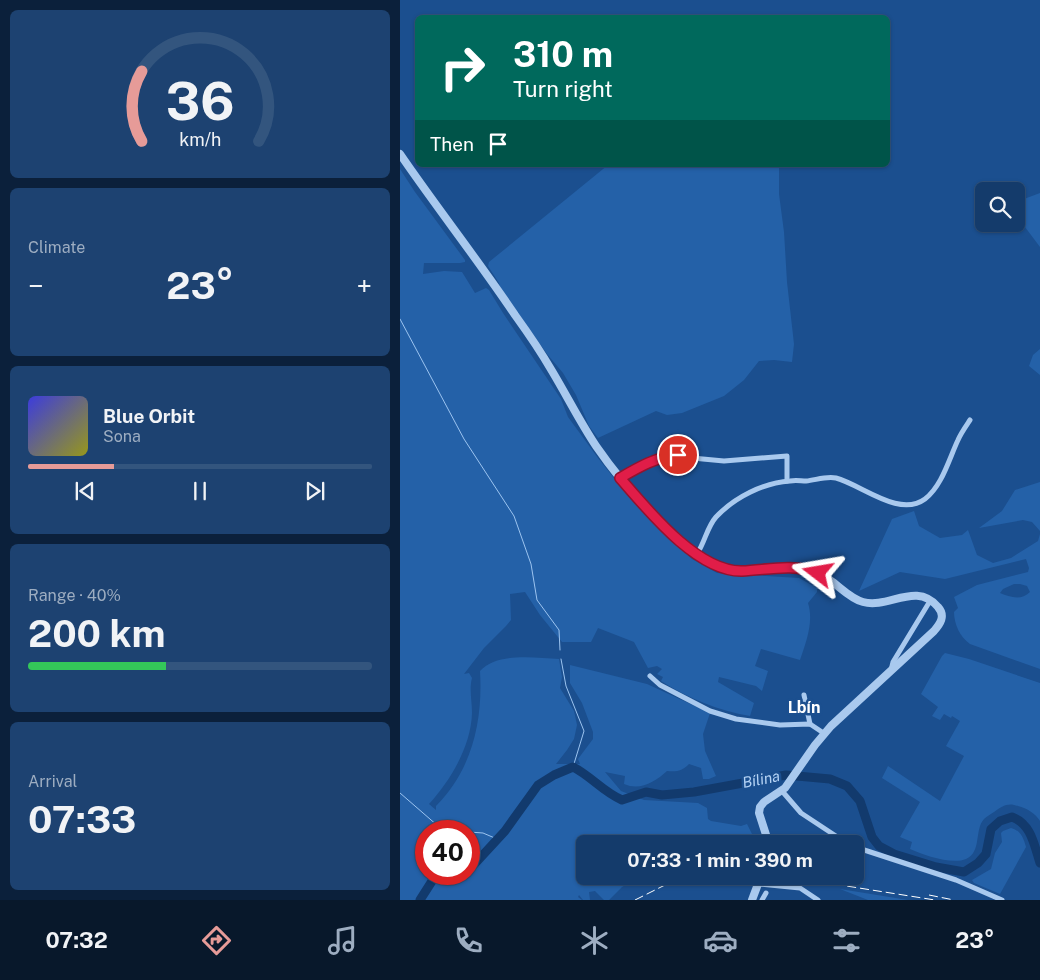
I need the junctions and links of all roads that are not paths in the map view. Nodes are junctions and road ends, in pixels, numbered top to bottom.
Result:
1 (400, 154) edge
2 (970, 420) dead end
3 (620, 478) junction
4 (787, 481) junction
5 (697, 554) junction
6 (930, 601) junction
7 (890, 672) junction
8 (650, 676) dead end
9 (804, 695) dead end
10 (810, 724) junction
11 (824, 734) junction
12 (782, 791) junction
13 (766, 835) edge
14 (834, 835) edge
15 (864, 850) edge
16 (758, 885) edge
17 (785, 885) edge
18 (766, 893) dead end
19 (752, 900) edge
20 (762, 900) edge
21 (818, 900) edge
22 (1002, 900) edge

1 - 3 street
2 - 4 street
3 - 4 street
3 - 5 street
4 - 5 street
5 - 6 street
6 - 7 street
6 - 7 street
7 - 11 street
8 - 10 street
9 - 10 street
10 - 11 street
11 - 12 street
12 - 13 street
12 - 14 street
15 - 22 street
16 - 19 street
17 - 21 street
18 - 20 street

